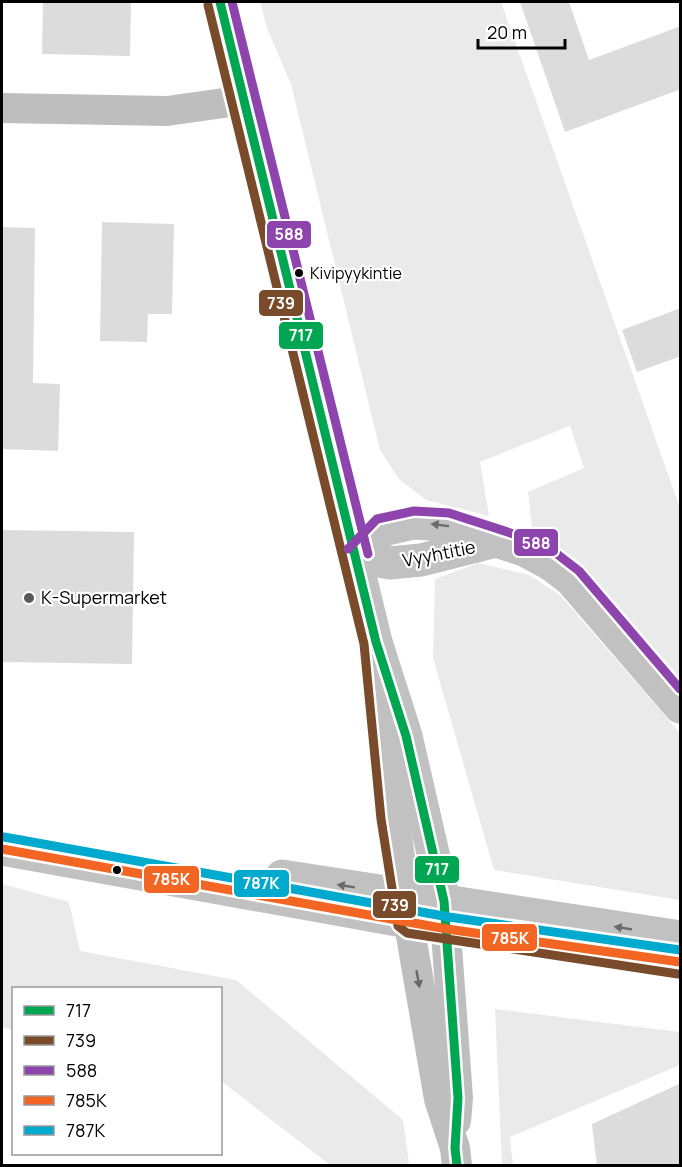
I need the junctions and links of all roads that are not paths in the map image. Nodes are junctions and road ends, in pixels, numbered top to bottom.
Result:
1 (220, 2) edge
2 (245, 100) junction
3 (2, 108) edge
4 (356, 557) junction
5 (376, 642) junction
6 (681, 707) edge
7 (2, 832) edge
8 (2, 849) edge
9 (406, 908) junction
10 (445, 915) junction
11 (681, 937) edge
12 (681, 962) edge
13 (456, 1157) edge

1 - 2 street
2 - 3 street
2 - 4 street
4 - 5 street
4 - 6 street, Vyyhtitie
5 - 9 street
5 - 10 street
9 -> 7 street
8 - 9 street
9 - 10 street
9 -> 13 street
11 -> 10 street
10 - 12 street
10 - 13 street

